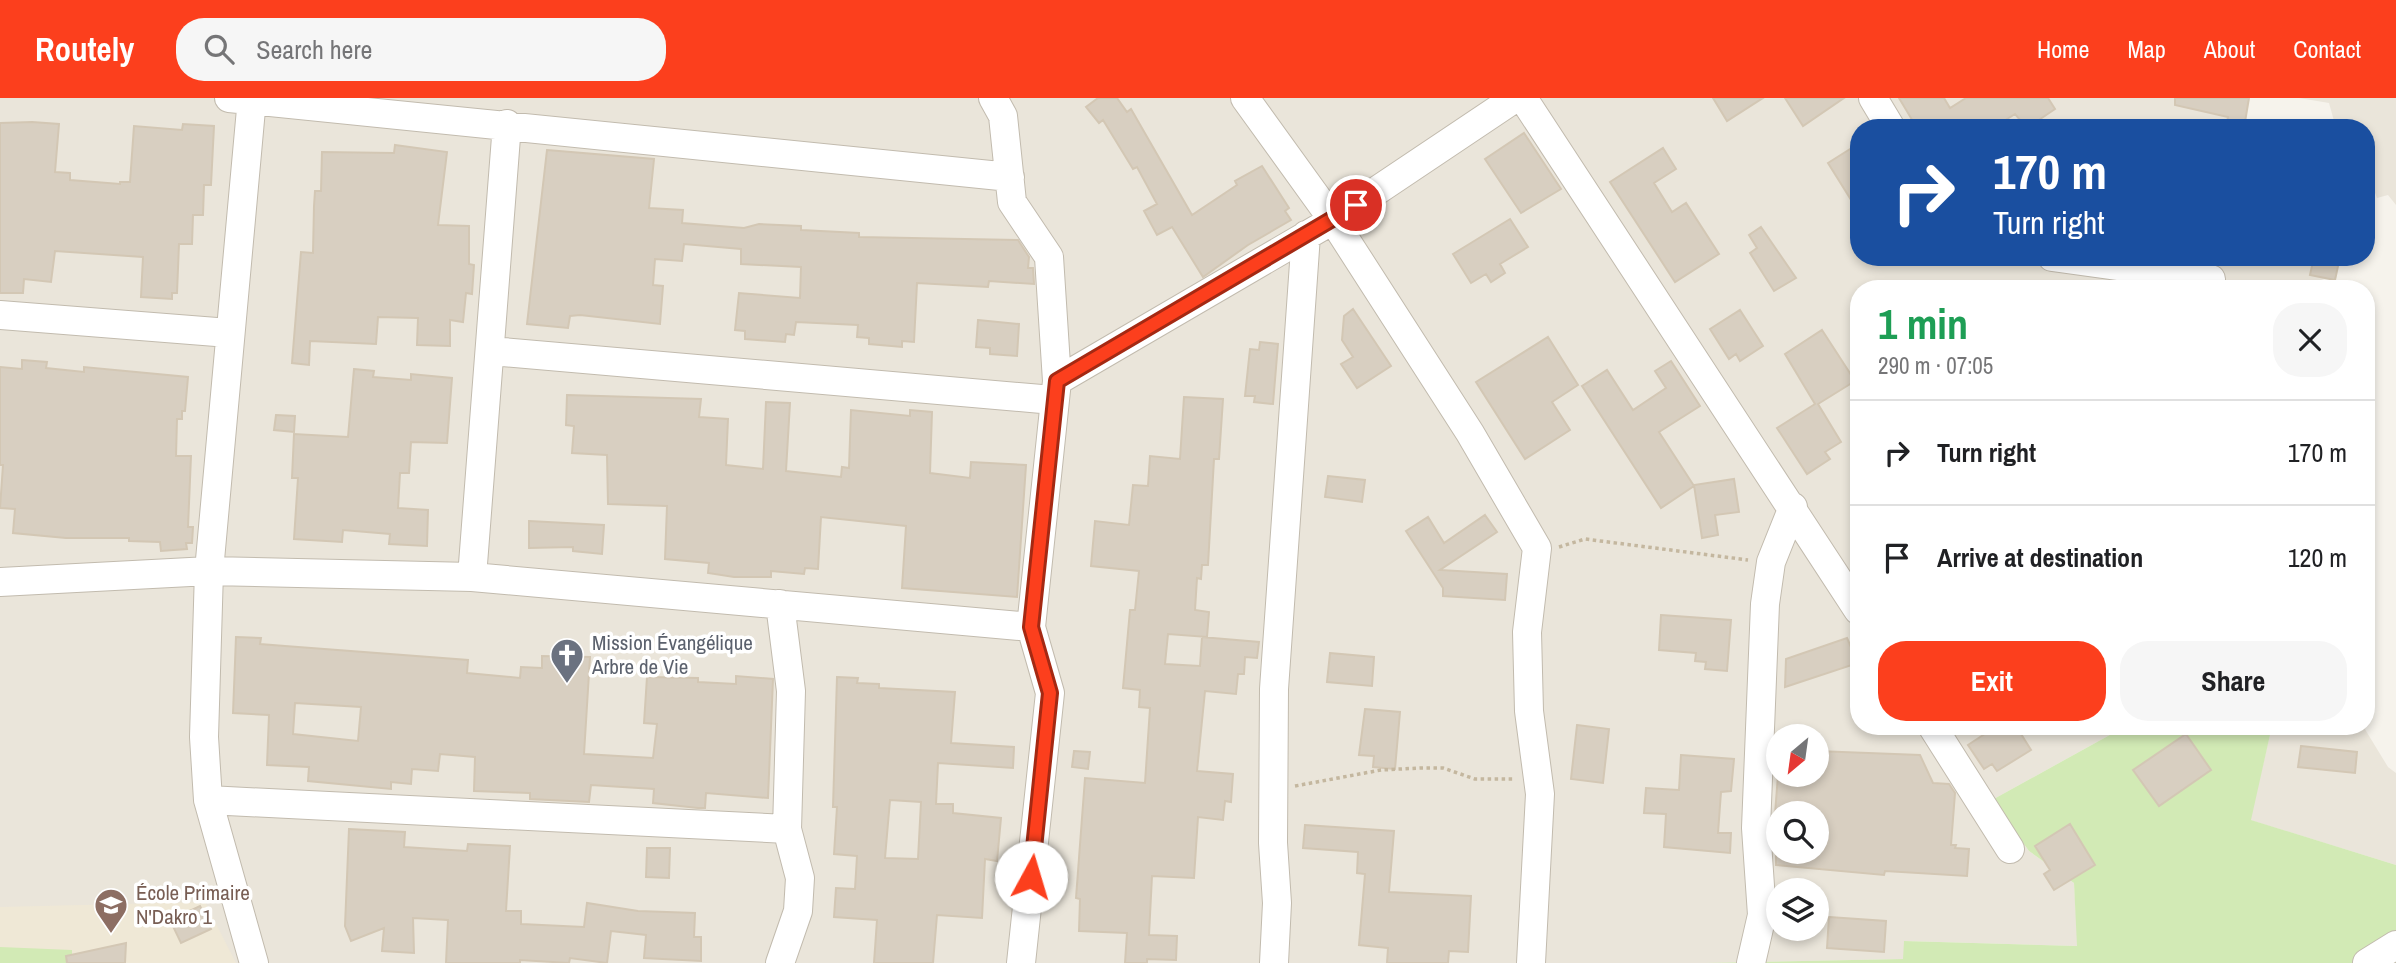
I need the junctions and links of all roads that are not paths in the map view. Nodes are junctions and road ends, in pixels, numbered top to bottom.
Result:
1 (244, 98) edge
2 (993, 98) edge
3 (1245, 98) edge
4 (1515, 98) edge
5 (1523, 98) edge
6 (1873, 98) edge
7 (1886, 119) edge
8 (507, 124) junction
9 (1010, 177) junction
10 (1333, 220) junction
11 (1306, 235) junction
12 (2117, 266) edge
13 (2211, 279) dead end
14 (0, 315) edge
15 (229, 333) junction
16 (491, 351) junction
17 (1055, 391) junction
18 (1793, 507) junction
19 (209, 572) junction
20 (472, 577) junction
21 (0, 582) edge
22 (1850, 597) edge
23 (780, 604) junction
24 (1031, 627) junction
25 (1939, 735) edge
26 (208, 800) junction
27 (787, 829) junction
28 (2010, 849) dead end
29 (2396, 945) edge
30 (254, 963) edge
31 (780, 963) edge
32 (1021, 963) edge
33 (1274, 963) edge
34 (1531, 963) edge
35 (1751, 963) edge
36 (2367, 963) edge

1 - 8 street
1 - 15 street
2 - 9 street
3 - 10 street
4 - 10 street
5 - 18 street
6 - 7 street
8 - 9 street
8 - 16 street
9 - 17 street
10 - 11 street
10 - 34 street
11 - 17 street
11 - 33 street
12 - 13 street
14 - 15 street
15 - 19 street
16 - 17 street
16 - 20 street
17 - 24 street
18 - 22 street
18 - 35 street
19 - 20 street
19 - 21 street
19 - 26 street
20 - 23 street
23 - 24 street
23 - 27 street
24 - 32 street
25 - 28 street
26 - 27 street
26 - 30 street
27 - 31 street
29 - 36 street

